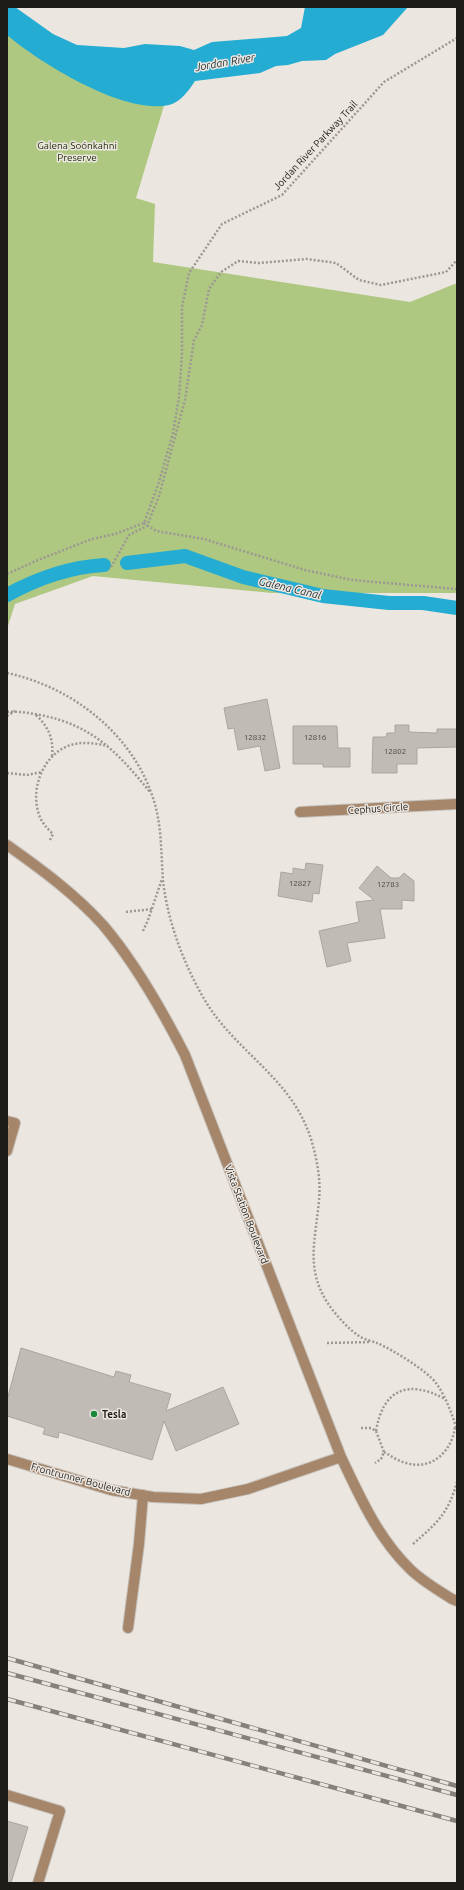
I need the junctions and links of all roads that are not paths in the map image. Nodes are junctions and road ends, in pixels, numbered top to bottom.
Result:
1 (457, 804) edge
2 (300, 812) dead end
3 (7, 845) edge
4 (7, 1121) edge
5 (7, 1151) edge
6 (341, 1457) junction
7 (7, 1459) edge
8 (143, 1495) junction
9 (457, 1601) edge
10 (128, 1628) dead end
11 (7, 1795) edge
12 (38, 1883) edge

1 - 2 street, Cephus Circle
3 - 6 street, Vista Station Boulevard
4 - 5 street
6 - 8 street, Frontrunner Boulevard
6 - 9 street, Vista Station Boulevard
7 - 8 street, Frontrunner Boulevard
8 - 10 street
11 - 12 street

